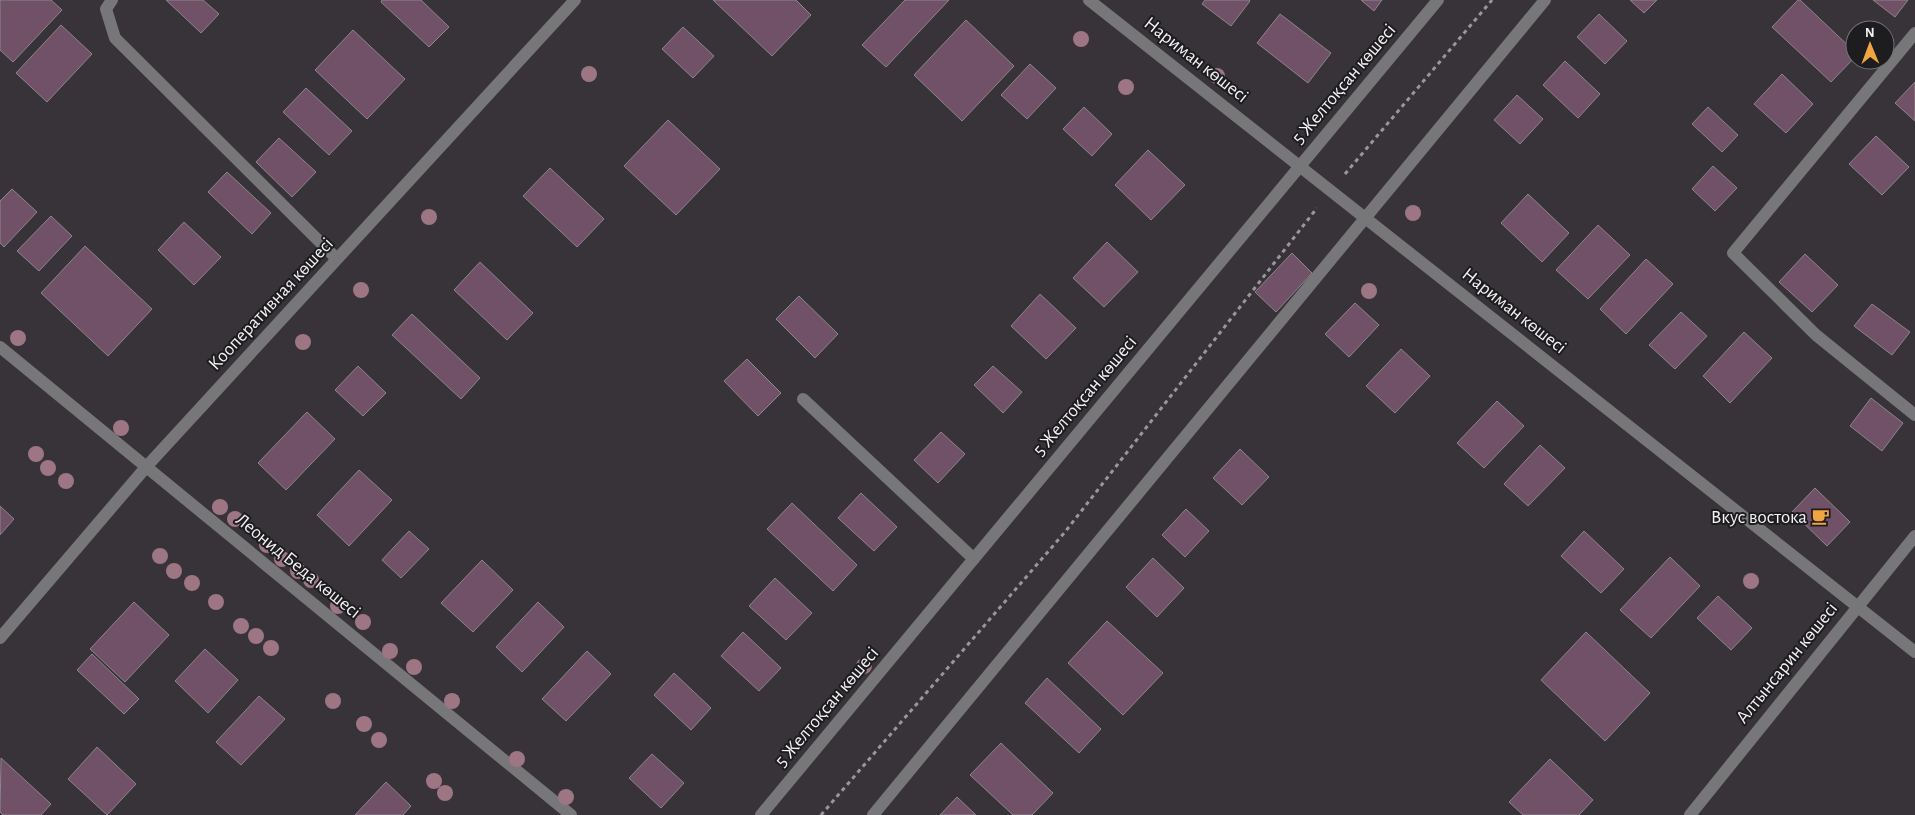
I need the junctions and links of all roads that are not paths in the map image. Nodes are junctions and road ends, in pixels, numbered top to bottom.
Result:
1 (112, 0) edge
2 (575, 0) edge
3 (1089, 0) edge
4 (1438, 0) edge
5 (1545, 0) edge
6 (1915, 33) edge
7 (1300, 166) junction
8 (1365, 218) junction
9 (337, 260) junction
10 (0, 347) edge
11 (803, 399) dead end
12 (1915, 415) edge
13 (147, 466) junction
14 (1915, 536) edge
15 (974, 559) junction
16 (1857, 606) junction
17 (0, 638) edge
18 (1915, 652) edge
19 (571, 815) edge
20 (762, 815) edge
21 (873, 815) edge
22 (1690, 815) edge

1 - 9 street
2 - 9 street, Кооперативная көшесі
3 - 7 street, Нариман көшесі
4 - 7 street, 5 Желтоқсан көшесі
5 - 8 street
6 - 12 street
7 - 8 street, Нариман көшесі
7 - 15 street, 5 Желтоқсан көшесі
8 - 16 street, Нариман көшесі
8 - 21 street
9 - 13 street, Кооперативная көшесі
10 - 13 street, Леонид Беда көшесі
11 - 15 street
13 - 17 street, Кооперативная көшесі
13 - 19 street, Леонид Беда көшесі
14 - 16 street, Алтынсарин көшесі
15 - 20 street, 5 Желтоқсан көшесі
16 - 18 street, Нариман көшесі
16 - 22 street, Алтынсарин көшесі

